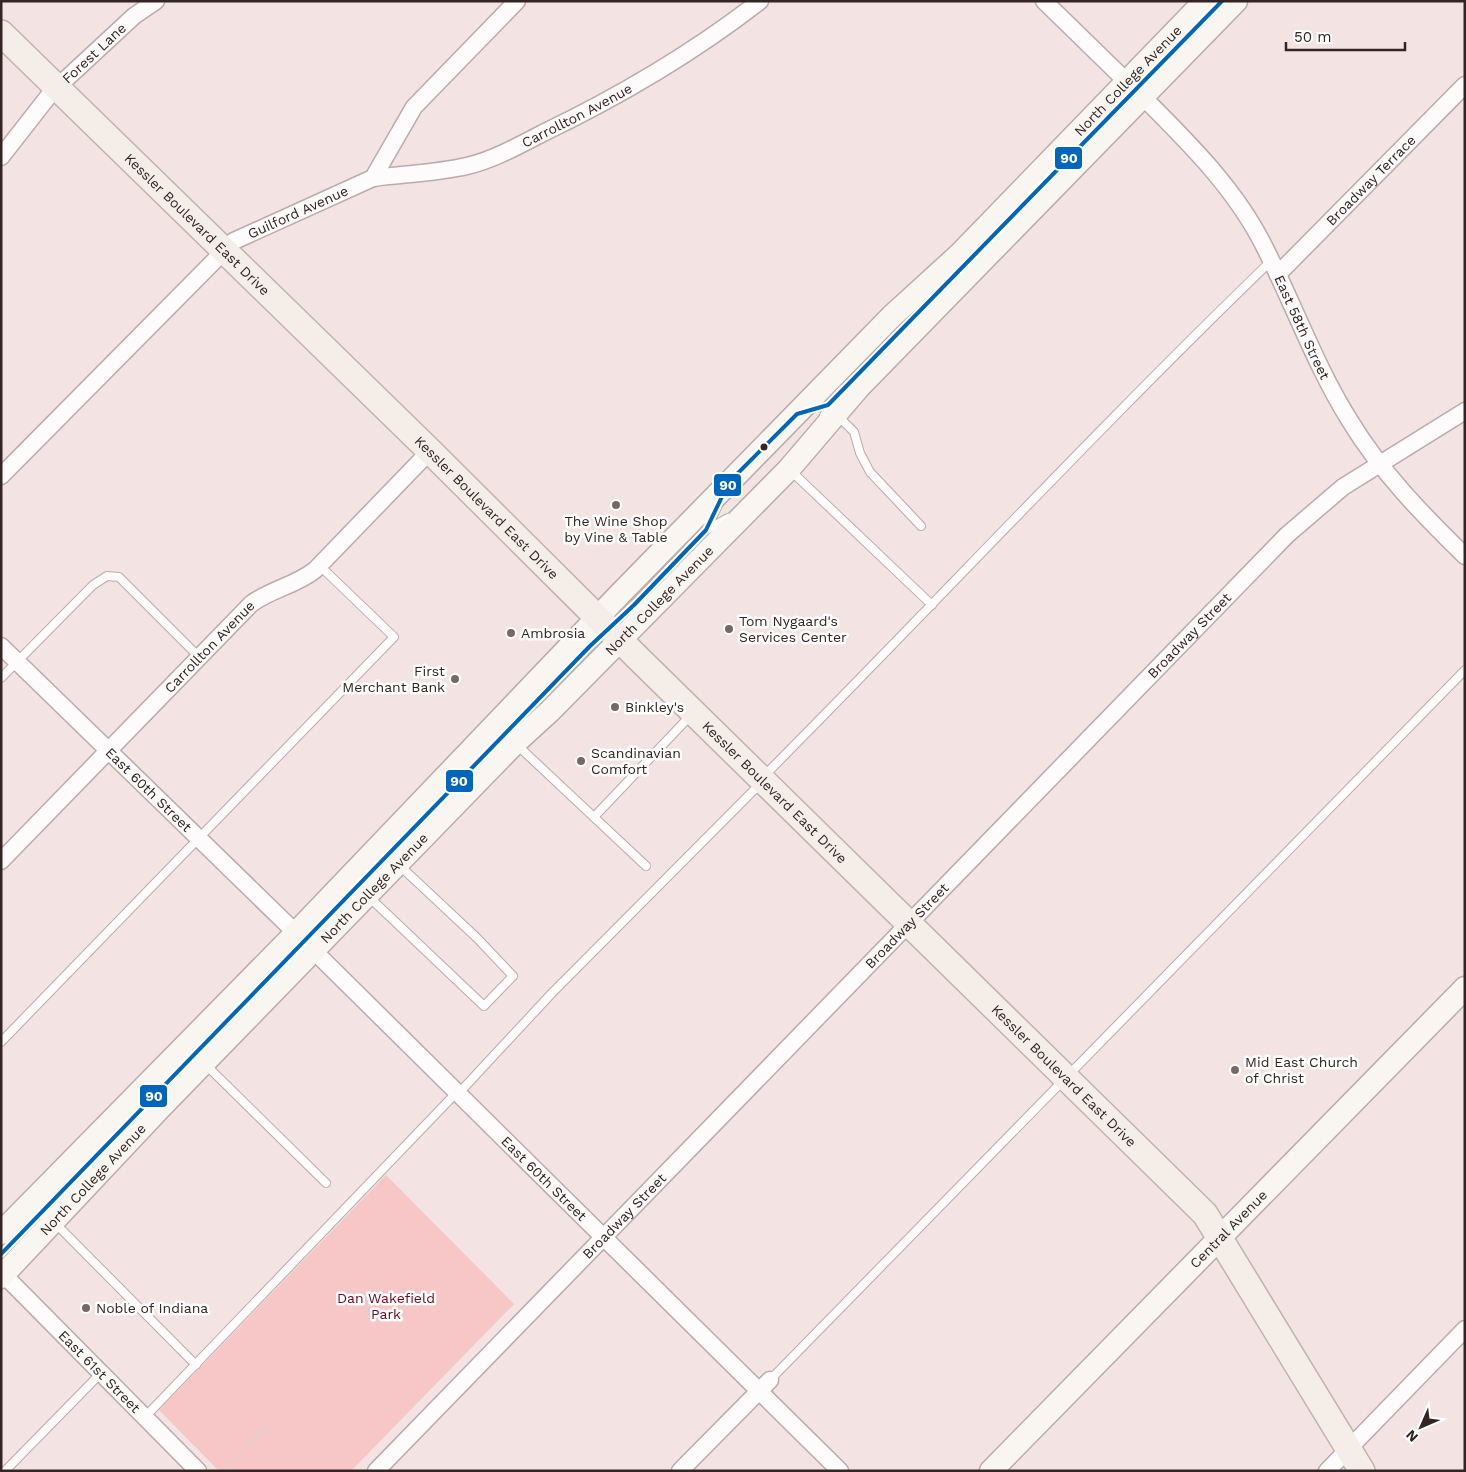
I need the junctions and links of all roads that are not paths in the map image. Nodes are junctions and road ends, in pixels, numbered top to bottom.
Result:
1 (141, 1) edge
2 (156, 1) edge
3 (517, 1) edge
4 (760, 1) edge
5 (1044, 1) edge
6 (1204, 1) edge
7 (1222, 1) edge
8 (1236, 1) edge
9 (134, 16) junction
10 (1, 33) edge
11 (1465, 85) edge
12 (57, 87) junction
13 (1134, 89) junction
14 (1, 157) edge
15 (373, 178) junction
16 (224, 249) junction
17 (1275, 268) junction
18 (827, 404) junction
19 (1465, 411) edge
20 (430, 451) junction
21 (1379, 464) junction
22 (789, 469) junction
23 (1, 476) edge
24 (729, 482) junction
25 (752, 506) junction
26 (921, 526) dead end
27 (706, 530) junction
28 (1465, 556) edge
29 (320, 565) junction
30 (932, 605) junction
31 (608, 629) junction
32 (1, 646) edge
33 (199, 657) junction
34 (18, 662) junction
35 (1465, 670) edge
36 (1, 678) edge
37 (694, 713) junction
38 (515, 743) junction
39 (108, 751) junction
40 (762, 780) junction
41 (594, 817) junction
42 (198, 839) junction
43 (1, 861) edge
44 (397, 864) junction
45 (646, 866) dead end
46 (367, 895) junction
47 (909, 924) junction
48 (296, 933) junction
49 (313, 950) junction
50 (1465, 988) edge
51 (1, 1042) edge
52 (204, 1063) junction
53 (1067, 1077) junction
54 (458, 1092) junction
55 (326, 1184) dead end
56 (53, 1221) junction
57 (1, 1233) edge
58 (604, 1236) junction
59 (1220, 1237) junction
60 (2, 1269) edge
61 (1465, 1329) edge
62 (196, 1365) junction
63 (101, 1373) junction
64 (765, 1385) junction
65 (145, 1417) junction
66 (1349, 1448) junction
67 (5, 1471) edge
68 (198, 1471) edge
69 (376, 1471) edge
70 (680, 1471) edge
71 (840, 1471) edge
72 (991, 1471) edge
73 (1327, 1471) edge
74 (1362, 1471) edge

1 - 9 street
2 - 9 street, Forest Lane
3 - 15 street
4 - 15 street, Carrollton Avenue
5 - 13 street, East 58th Street
6 - 13 main road, North College Avenue
7 - 18 lane, North College Avenue
8 - 13 main road, North College Avenue
9 - 12 street, Forest Lane
10 - 12 main road, Kessler Boulevard East Drive
11 - 17 street, Broadway Terrace
12 - 14 street, Forest Lane
12 - 16 main road, Kessler Boulevard East Drive
13 - 17 street, East 58th Street
13 - 18 main road, North College Avenue
15 - 16 street, Guilford Avenue
16 - 20 main road, Kessler Boulevard East Drive
16 - 23 street, Guilford Avenue
17 - 21 street, East 58th Street
17 - 30 lane
18 - 22 main road, North College Avenue
18 - 24 main road, North College Avenue
18 - 26 lane
19 - 21 street, Broadway Street
20 - 29 street, Carrollton Avenue
20 - 31 main road, Kessler Boulevard East Drive
21 - 28 street, East 58th Street
21 - 47 street, Broadway Street
22 - 25 main road, North College Avenue
22 - 30 lane
24 - 27 lane, North College Avenue
24 - 31 main road, North College Avenue
25 - 27 lane, North College Avenue
25 - 31 main road, North College Avenue
27 - 31 lane, North College Avenue
29 - 33 street, Carrollton Avenue
29 - 42 lane
30 - 40 lane
31 - 37 main road, Kessler Boulevard East Drive
31 - 38 main road, North College Avenue
31 - 48 main road, North College Avenue
31 - 60 lane, North College Avenue
32 - 34 street, East 60th Street
33 - 34 lane
33 - 39 street, Carrollton Avenue
34 - 36 lane
34 - 39 street, East 60th Street
35 - 53 lane
37 - 40 main road, Kessler Boulevard East Drive
37 - 41 lane
38 - 41 lane
38 - 44 main road, North College Avenue
39 - 42 street, East 60th Street
39 - 43 street, Carrollton Avenue
40 - 47 main road, Kessler Boulevard East Drive
40 - 54 lane
41 - 45 lane
42 - 48 street, East 60th Street
42 - 51 lane
44 - 46 main road, North College Avenue
44 - 46 lane
46 - 49 main road, North College Avenue
47 - 53 main road, Kessler Boulevard East Drive
47 - 58 street, Broadway Street
48 - 57 main road, North College Avenue
49 - 52 main road, North College Avenue
49 - 54 street, East 60th Street
50 - 59 main road, Central Avenue
52 - 55 lane
52 - 56 main road, North College Avenue
53 - 59 main road, Kessler Boulevard East Drive
53 - 64 lane
54 - 58 street, East 60th Street
54 - 62 lane
56 - 60 main road, North College Avenue
56 - 62 lane
58 - 64 street, East 60th Street
58 - 69 street, Broadway Street
59 - 66 main road, Kessler Boulevard East Drive
59 - 72 main road, Central Avenue
60 - 63 street, East 61st Street
61 - 66 street
62 - 65 lane
63 - 65 street, East 61st Street
63 - 67 lane
64 - 70 street
64 - 71 street, East 60th Street
65 - 68 street, East 61st Street
66 - 73 street
66 - 74 main road, Kessler Boulevard East Drive

